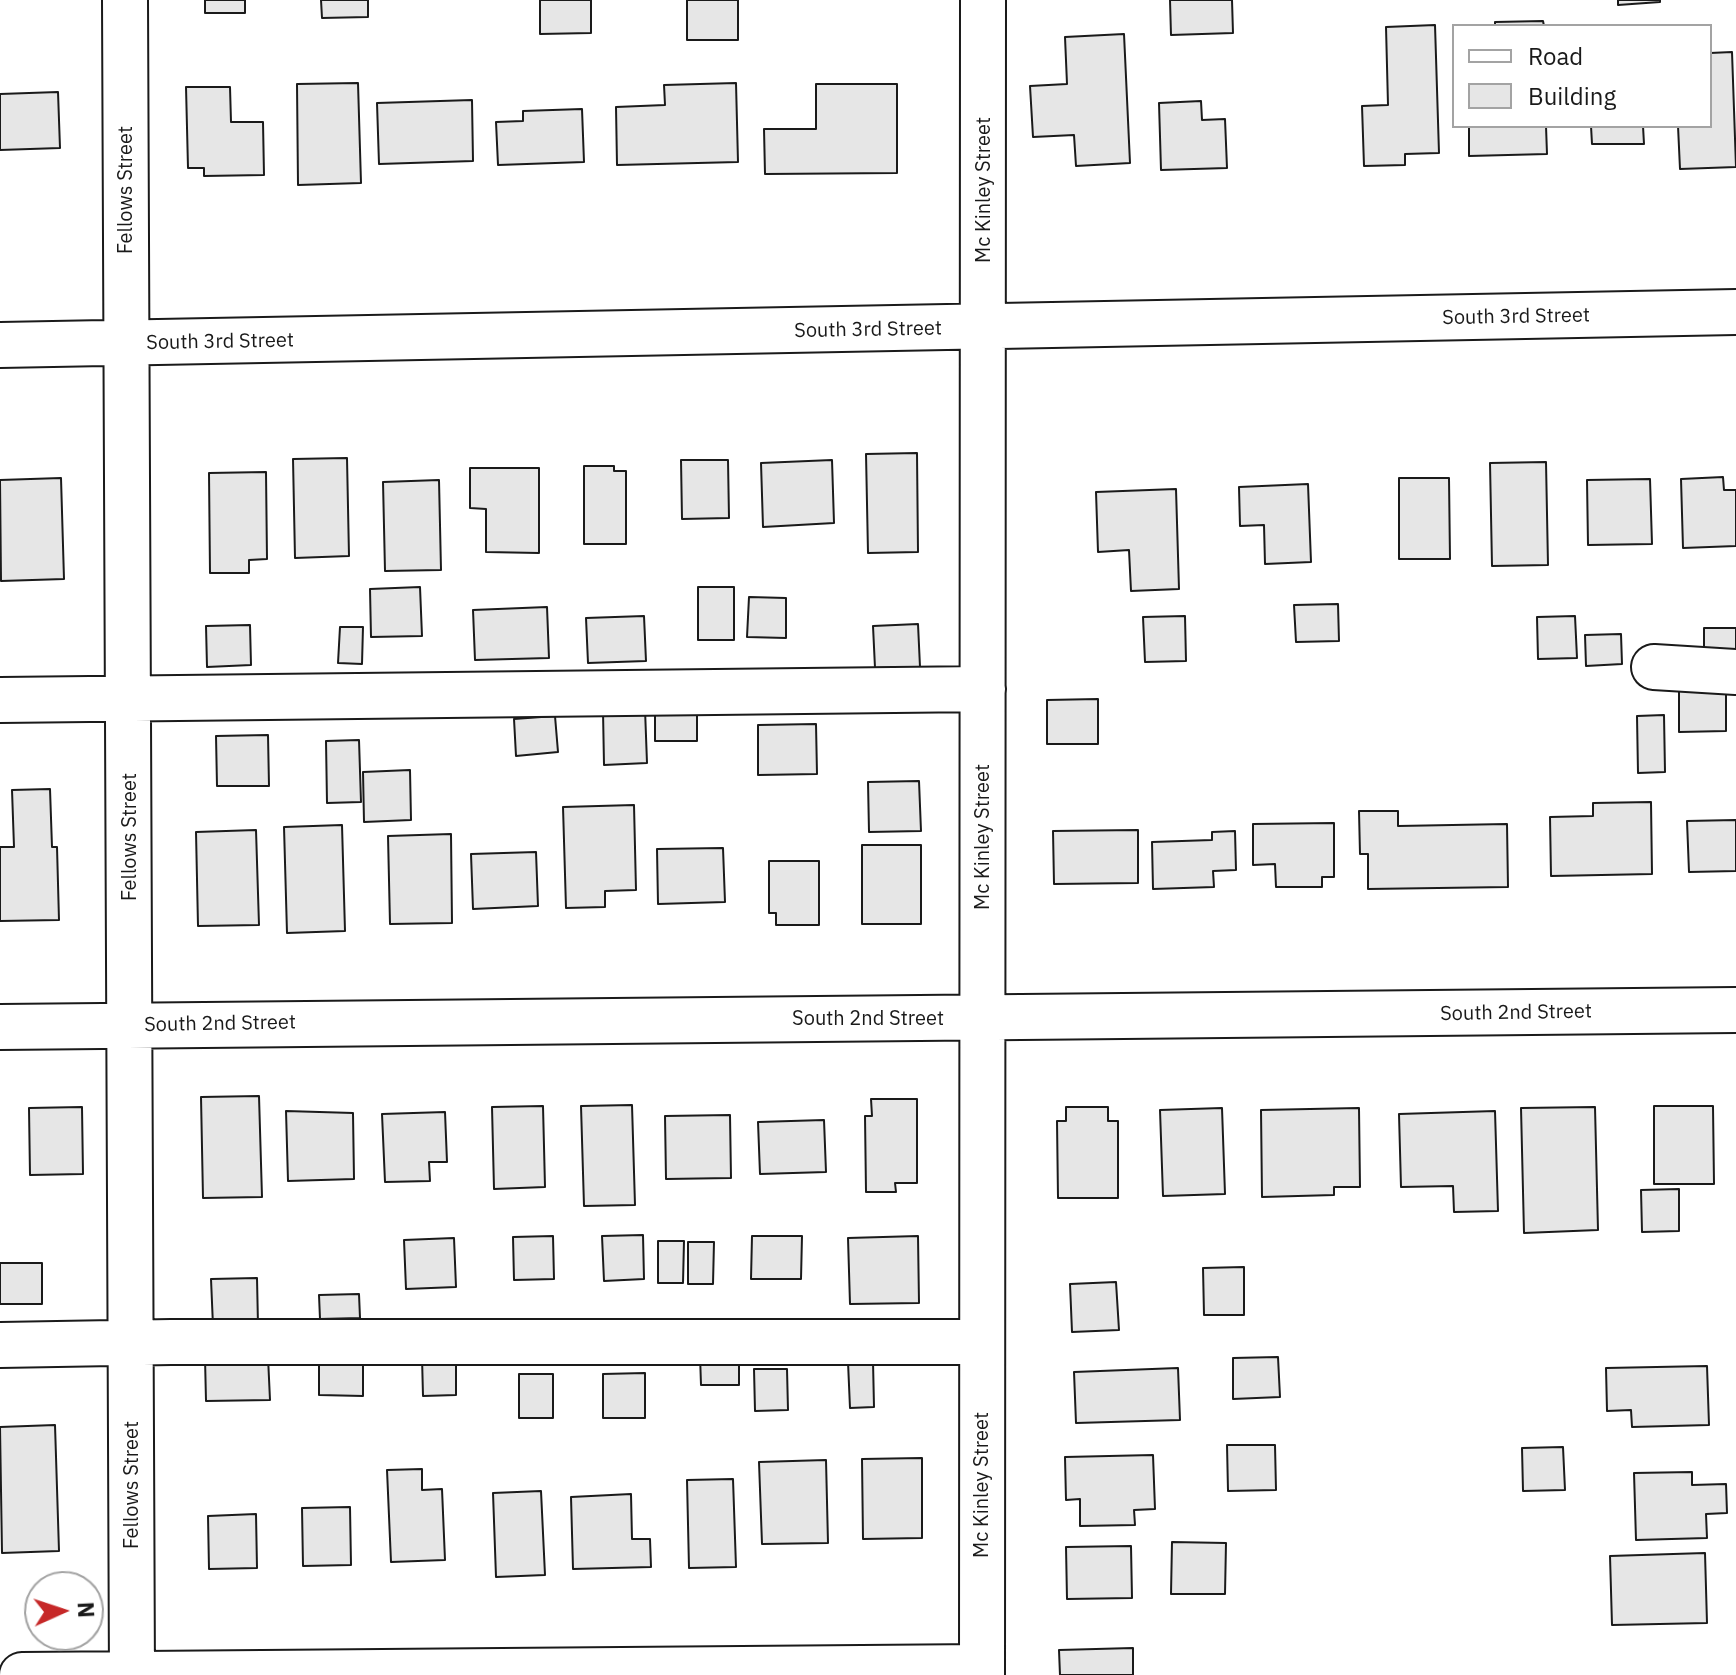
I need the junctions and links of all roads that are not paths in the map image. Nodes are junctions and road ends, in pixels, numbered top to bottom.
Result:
1 (125, 0) edge
2 (983, 0) edge
3 (1736, 312) edge
4 (984, 328) junction
5 (126, 343) junction
6 (0, 345) edge
7 (1654, 667) dead end
8 (1736, 672) edge
9 (983, 689) junction
10 (129, 697) junction
11 (0, 700) edge
12 (1736, 1010) edge
13 (982, 1018) junction
14 (132, 1025) junction
15 (0, 1027) edge
16 (982, 1342) junction
17 (132, 1343) junction
18 (0, 1345) edge
19 (982, 1671) edge
20 (132, 1674) edge
21 (22, 1675) edge

1 - 5 street, Fellows Street
2 - 4 street, Mc Kinley Street
3 - 4 street, South 3rd Street
4 - 5 street, South 3rd Street
4 - 9 street, Mc Kinley Street
5 - 6 street, South 3rd Street
5 - 10 street, Fellows Street
7 - 8 street
9 - 10 street
9 - 13 street, Mc Kinley Street
10 - 11 street
10 - 14 street, Fellows Street
12 - 13 street, South 2nd Street
13 - 14 street, South 2nd Street
13 - 16 street, Mc Kinley Street
14 - 15 street, South 2nd Street
14 - 17 street, Fellows Street
16 - 17 street
16 - 19 street, Mc Kinley Street
17 - 18 street
17 - 20 street, Fellows Street
19 - 20 street
20 - 21 street

